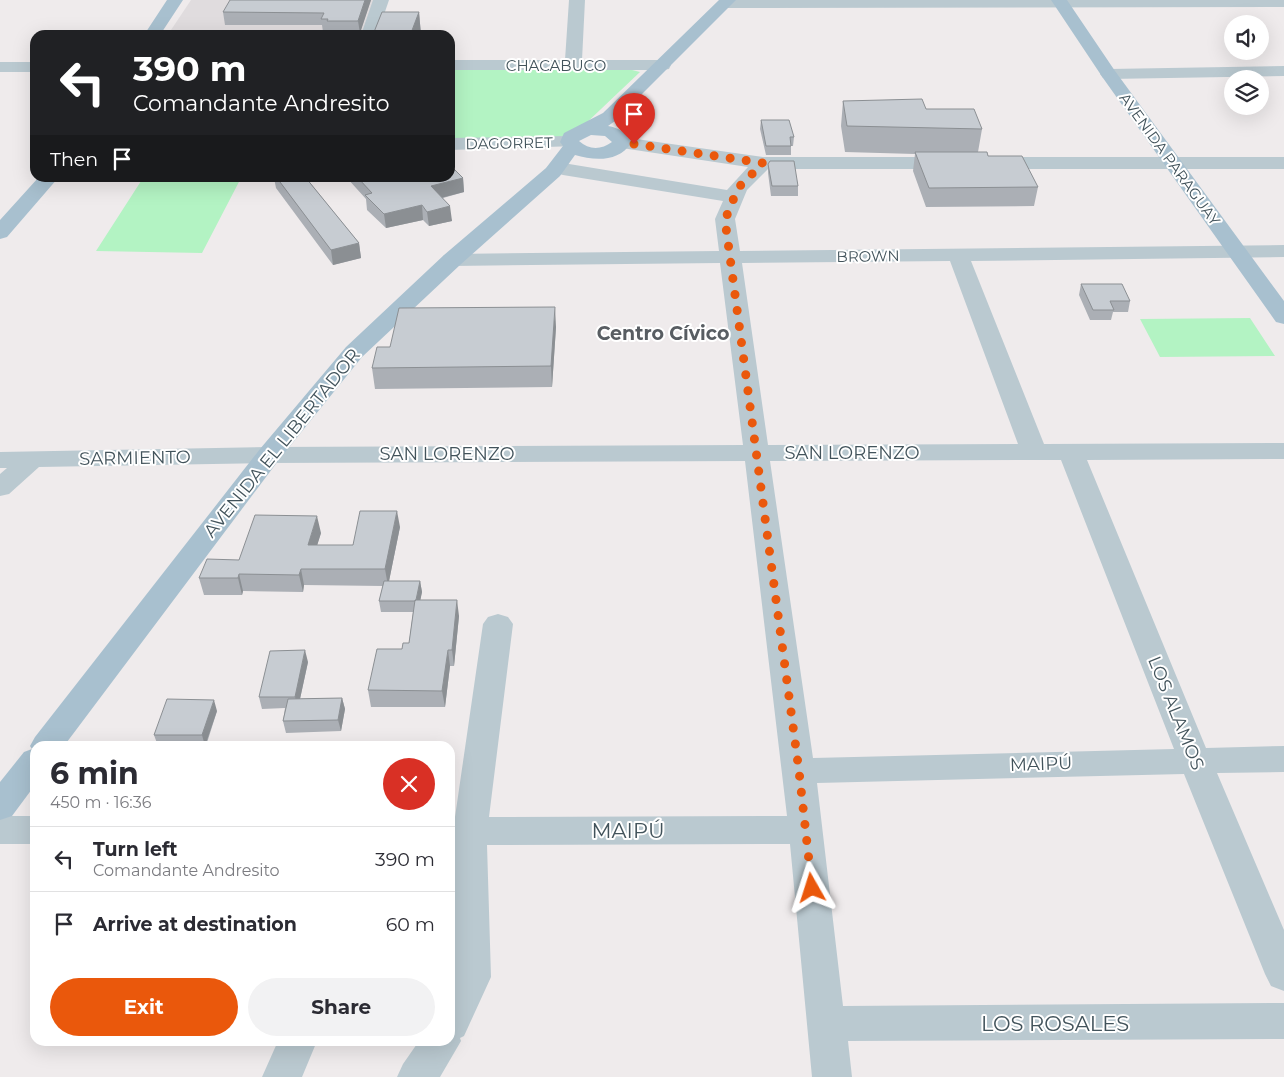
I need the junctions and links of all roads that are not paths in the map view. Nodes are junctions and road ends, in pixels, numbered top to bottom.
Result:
1 (175, 0) edge
2 (380, 0) edge
3 (577, 0) edge
4 (1060, 1) edge
5 (726, 2) edge
6 (1284, 2) edge
7 (155, 30) edge
8 (371, 30) edge
9 (455, 65) edge
10 (573, 65) junction
11 (663, 66) junction
12 (0, 67) edge
13 (30, 67) edge
14 (1284, 71) edge
15 (1109, 74) junction
16 (614, 130) junction
17 (455, 144) edge
18 (571, 145) junction
19 (603, 153) junction
20 (763, 163) junction
21 (1172, 163) junction
22 (1284, 163) edge
23 (558, 171) junction
24 (45, 182) edge
25 (735, 197) junction
26 (0, 233) edge
27 (1237, 251) junction
28 (1284, 251) edge
29 (958, 254) junction
30 (731, 258) junction
31 (452, 260) junction
32 (1284, 317) edge
33 (1284, 451) edge
34 (1034, 452) junction
35 (1071, 452) junction
36 (757, 453) junction
37 (269, 455) junction
38 (0, 460) edge
39 (32, 460) junction
40 (0, 488) edge
41 (498, 624) dead end
42 (50, 741) edge
43 (1284, 759) edge
44 (1195, 760) junction
45 (30, 768) edge
46 (799, 771) junction
47 (0, 807) edge
48 (0, 830) edge
49 (30, 830) edge
50 (805, 830) junction
51 (460, 831) edge
52 (1284, 974) edge
53 (455, 1013) edge
54 (1284, 1021) edge
55 (826, 1024) junction
56 (296, 1046) edge
57 (439, 1046) edge
58 (282, 1077) edge
59 (417, 1077) edge
60 (832, 1077) edge

1 - 7 main road
2 - 8 street
3 - 10 street
4 - 5 street
4 - 6 street
4 - 15 main road, AVENIDA PARAGUAY
5 - 11 main road
9 - 10 street, CHACABUCO
10 - 11 street, CHACABUCO
11 - 16 main road
12 - 13 street
14 - 15 street
15 - 21 main road, AVENIDA PARAGUAY
16 - 18 main road
16 - 19 main road, AVENIDA EL LIBERTADOR
16 - 20 street
17 - 18 street, DAGORRET
18 - 19 main road
18 - 23 main road, AVENIDA EL LIBERTADOR
19 - 23 main road, AVENIDA EL LIBERTADOR
20 - 21 street
20 - 25 street
21 - 22 street
21 - 27 main road, AVENIDA PARAGUAY
23 - 25 street
23 - 31 main road, AVENIDA EL LIBERTADOR
24 - 26 main road
25 - 30 street
27 - 28 street, BROWN
27 - 29 street, BROWN
27 - 32 main road, AVENIDA PARAGUAY
29 - 30 street, BROWN
29 - 34 street
30 - 31 street, BROWN
30 - 36 street
31 - 37 main road, AVENIDA EL LIBERTADOR
33 - 35 street, SAN LORENZO
34 - 35 street, SAN LORENZO
34 - 36 street, SAN LORENZO
35 - 44 street, LOS ALAMOS
36 - 37 street, SAN LORENZO
36 - 46 street
37 - 39 street, SARMIENTO
37 - 42 main road, AVENIDA EL LIBERTADOR
38 - 39 street, SARMIENTO
39 - 40 street
41 - 51 street
43 - 44 street, MAIPÚ
44 - 46 street, MAIPÚ
44 - 52 street, LOS ALAMOS
45 - 47 main road
46 - 50 street
48 - 49 street
50 - 51 street, MAIPÚ
50 - 55 street
51 - 53 street
54 - 55 street, LOS ROSALES
55 - 60 street
56 - 58 street
57 - 59 street

